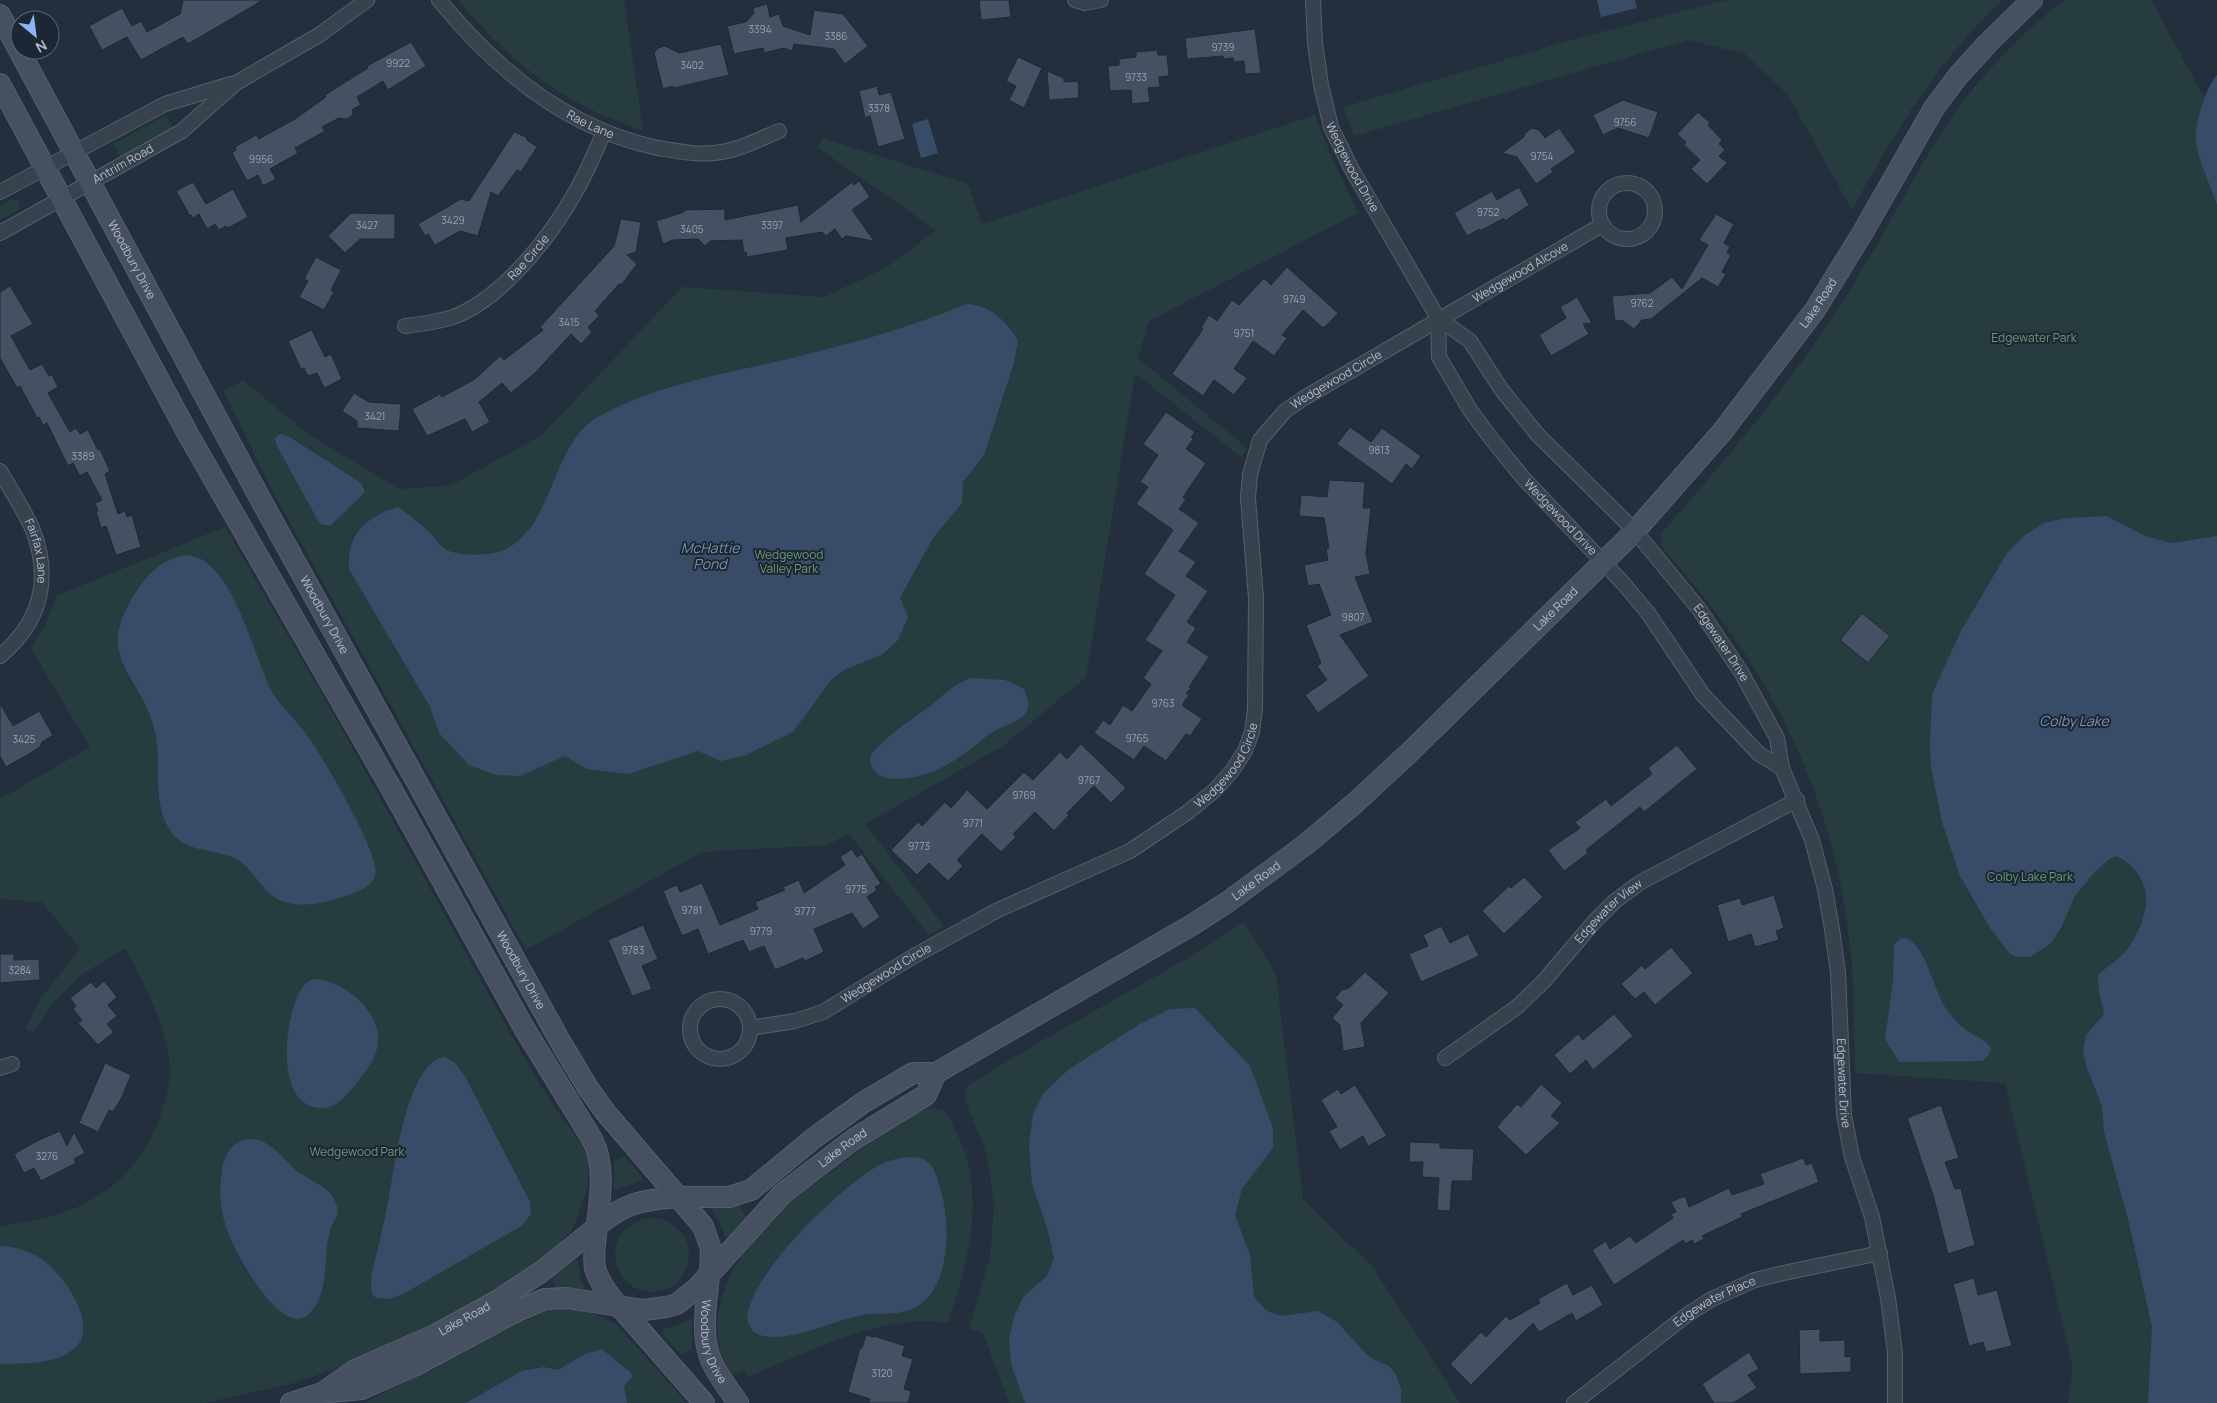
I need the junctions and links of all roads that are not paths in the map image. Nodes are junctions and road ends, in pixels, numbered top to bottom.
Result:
1 (367, 0) edge
2 (439, 0) edge
3 (1075, 0) edge
4 (1101, 0) edge
5 (1313, 0) edge
6 (2032, 0) edge
7 (0, 15) edge
8 (236, 83) junction
9 (0, 84) edge
10 (779, 131) dead end
11 (604, 132) junction
12 (74, 152) junction
13 (45, 168) junction
14 (90, 184) junction
15 (0, 192) edge
16 (62, 199) junction
17 (1602, 225) junction
18 (0, 233) edge
19 (1438, 318) junction
20 (405, 326) dead end
21 (0, 470) edge
22 (1635, 531) junction
23 (1603, 563) junction
24 (0, 656) edge
25 (1782, 768) junction
26 (1797, 800) junction
27 (750, 1028) junction
28 (1445, 1058) dead end
29 (936, 1074) junction
30 (679, 1197) junction
31 (596, 1228) junction
32 (1880, 1253) junction
33 (709, 1274) junction
34 (620, 1307) junction
35 (322, 1393) junction
36 (291, 1403) edge
37 (704, 1403) edge
38 (738, 1403) edge
39 (1574, 1403) edge
40 (1895, 1403) edge

1 - 8 street, Antrim Road
2 - 11 street, Rae Lane
3 - 4 street
5 - 19 street, Wedgewood Drive
6 - 22 main road, Lake Road
7 - 12 main road, Woodbury Drive
8 - 12 street, Antrim Road
8 - 14 street, Antrim Road
9 - 13 main road
10 - 11 street, Rae Lane
11 - 20 street, Rae Circle
12 - 13 street, Antrim Road
12 - 14 main road, Woodbury Drive
13 - 15 street, Antrim Road
13 - 16 main road
14 - 16 street, Antrim Road
14 - 30 main road, Woodbury Drive
16 - 18 street, Antrim Road
16 - 31 main road
17 - 17 street
17 - 19 street, Wedgewood Alcove
19 - 22 street, Wedgewood Drive
19 - 23 street, Wedgewood Drive
19 - 27 street, Wedgewood Circle
21 - 24 street, Fairfax Lane
22 - 23 main road, Lake Road
22 - 25 street, Edgewater Drive
23 - 25 street
23 - 29 main road, Lake Road
25 - 26 street, Edgewater Drive
26 - 28 street, Edgewater View
26 - 32 street, Edgewater Drive
27 - 27 street
29 - 30 main road, Lake Road
29 - 33 main road, Lake Road
30 - 31 main road
30 - 33 main road
31 - 34 main road
31 - 35 main road, Lake Road
32 - 39 street, Edgewater Place
32 - 40 street, Edgewater Drive
33 - 34 main road
33 - 38 main road, Woodbury Drive
34 - 35 main road, Lake Road
34 - 37 main road
35 - 36 main road, Lake Road

